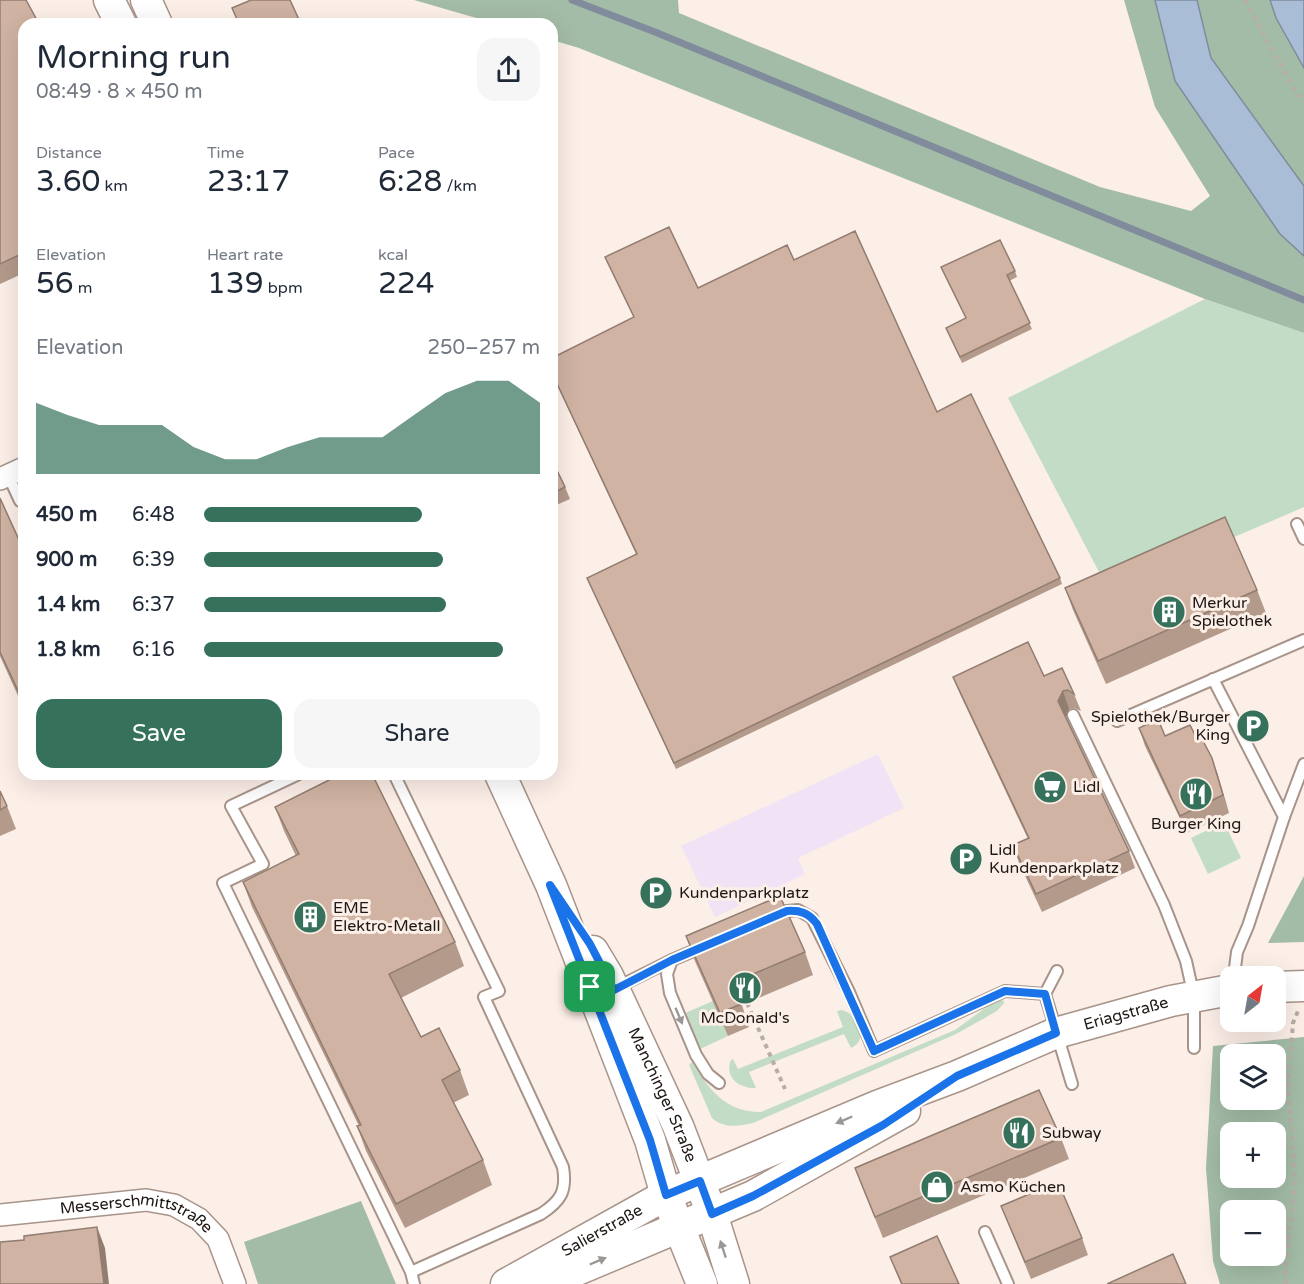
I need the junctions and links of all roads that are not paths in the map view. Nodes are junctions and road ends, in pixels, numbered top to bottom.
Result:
1 (110, 0) edge
2 (146, 0) edge
3 (118, 18) edge
4 (154, 18) edge
5 (11, 474) edge
6 (18, 495) edge
7 (1298, 524) dead end
8 (1304, 539) edge
9 (1304, 640) edge
10 (1213, 679) junction
11 (1073, 715) dead end
12 (1117, 721) dead end
13 (1304, 764) edge
14 (286, 780) edge
15 (397, 780) edge
16 (503, 780) edge
17 (1284, 816) junction
18 (550, 885) junction
19 (766, 920) edge
20 (714, 942) edge
21 (672, 960) junction
22 (1235, 966) edge
23 (1058, 971) dead end
24 (1304, 986) edge
25 (1286, 987) edge
26 (614, 990) junction
27 (1220, 992) edge
28 (1045, 994) junction
29 (1194, 997) junction
30 (1056, 1033) junction
31 (1194, 1048) dead end
32 (957, 1076) junction
33 (719, 1083) dead end
34 (1072, 1084) dead end
35 (700, 1181) junction
36 (666, 1195) junction
37 (712, 1214) junction
38 (0, 1215) edge
39 (679, 1228) junction
40 (985, 1232) dead end
41 (411, 1272) junction
42 (236, 1284) edge
43 (414, 1284) edge
44 (506, 1284) edge
45 (544, 1284) edge
46 (702, 1284) edge
47 (734, 1284) edge
48 (1008, 1284) edge

1 - 3 main road
2 - 4 main road
5 - 6 lane
7 - 8 lane
9 - 10 lane
10 - 12 lane
10 - 17 lane
11 - 29 lane
13 - 17 lane
14 - 41 lane
15 - 41 lane
16 - 18 main road, Manchinger Straße
17 - 22 lane
18 - 26 main road, Manchinger Straße
18 - 36 main road, Manchinger Straße
19 - 28 lane
20 - 21 lane
21 - 26 lane
21 -> 33 lane
23 - 28 lane
24 - 25 main road
26 - 35 main road, Manchinger Straße
27 - 29 main road, Eriagstraße
28 - 30 lane
29 - 30 main road, Eriagstraße
29 - 31 lane
30 - 32 main road, Eriagstraße
30 - 34 lane
32 -> 35 main road, Eriagstraße
32 - 37 main road, Eriagstraße
35 - 36 main road, Salierstraße
35 - 37 main road, Manchinger Straße
36 - 39 main road, Manchinger Straße
36 - 44 main road, Salierstraße
37 - 39 main road, Eriagstraße
47 -> 37 main road, Manchinger Straße
38 - 42 street, Messerschmittstraße
45 -> 39 main road, Salierstraße
39 - 46 main road, Manchinger Straße
40 - 48 lane
41 - 43 lane

